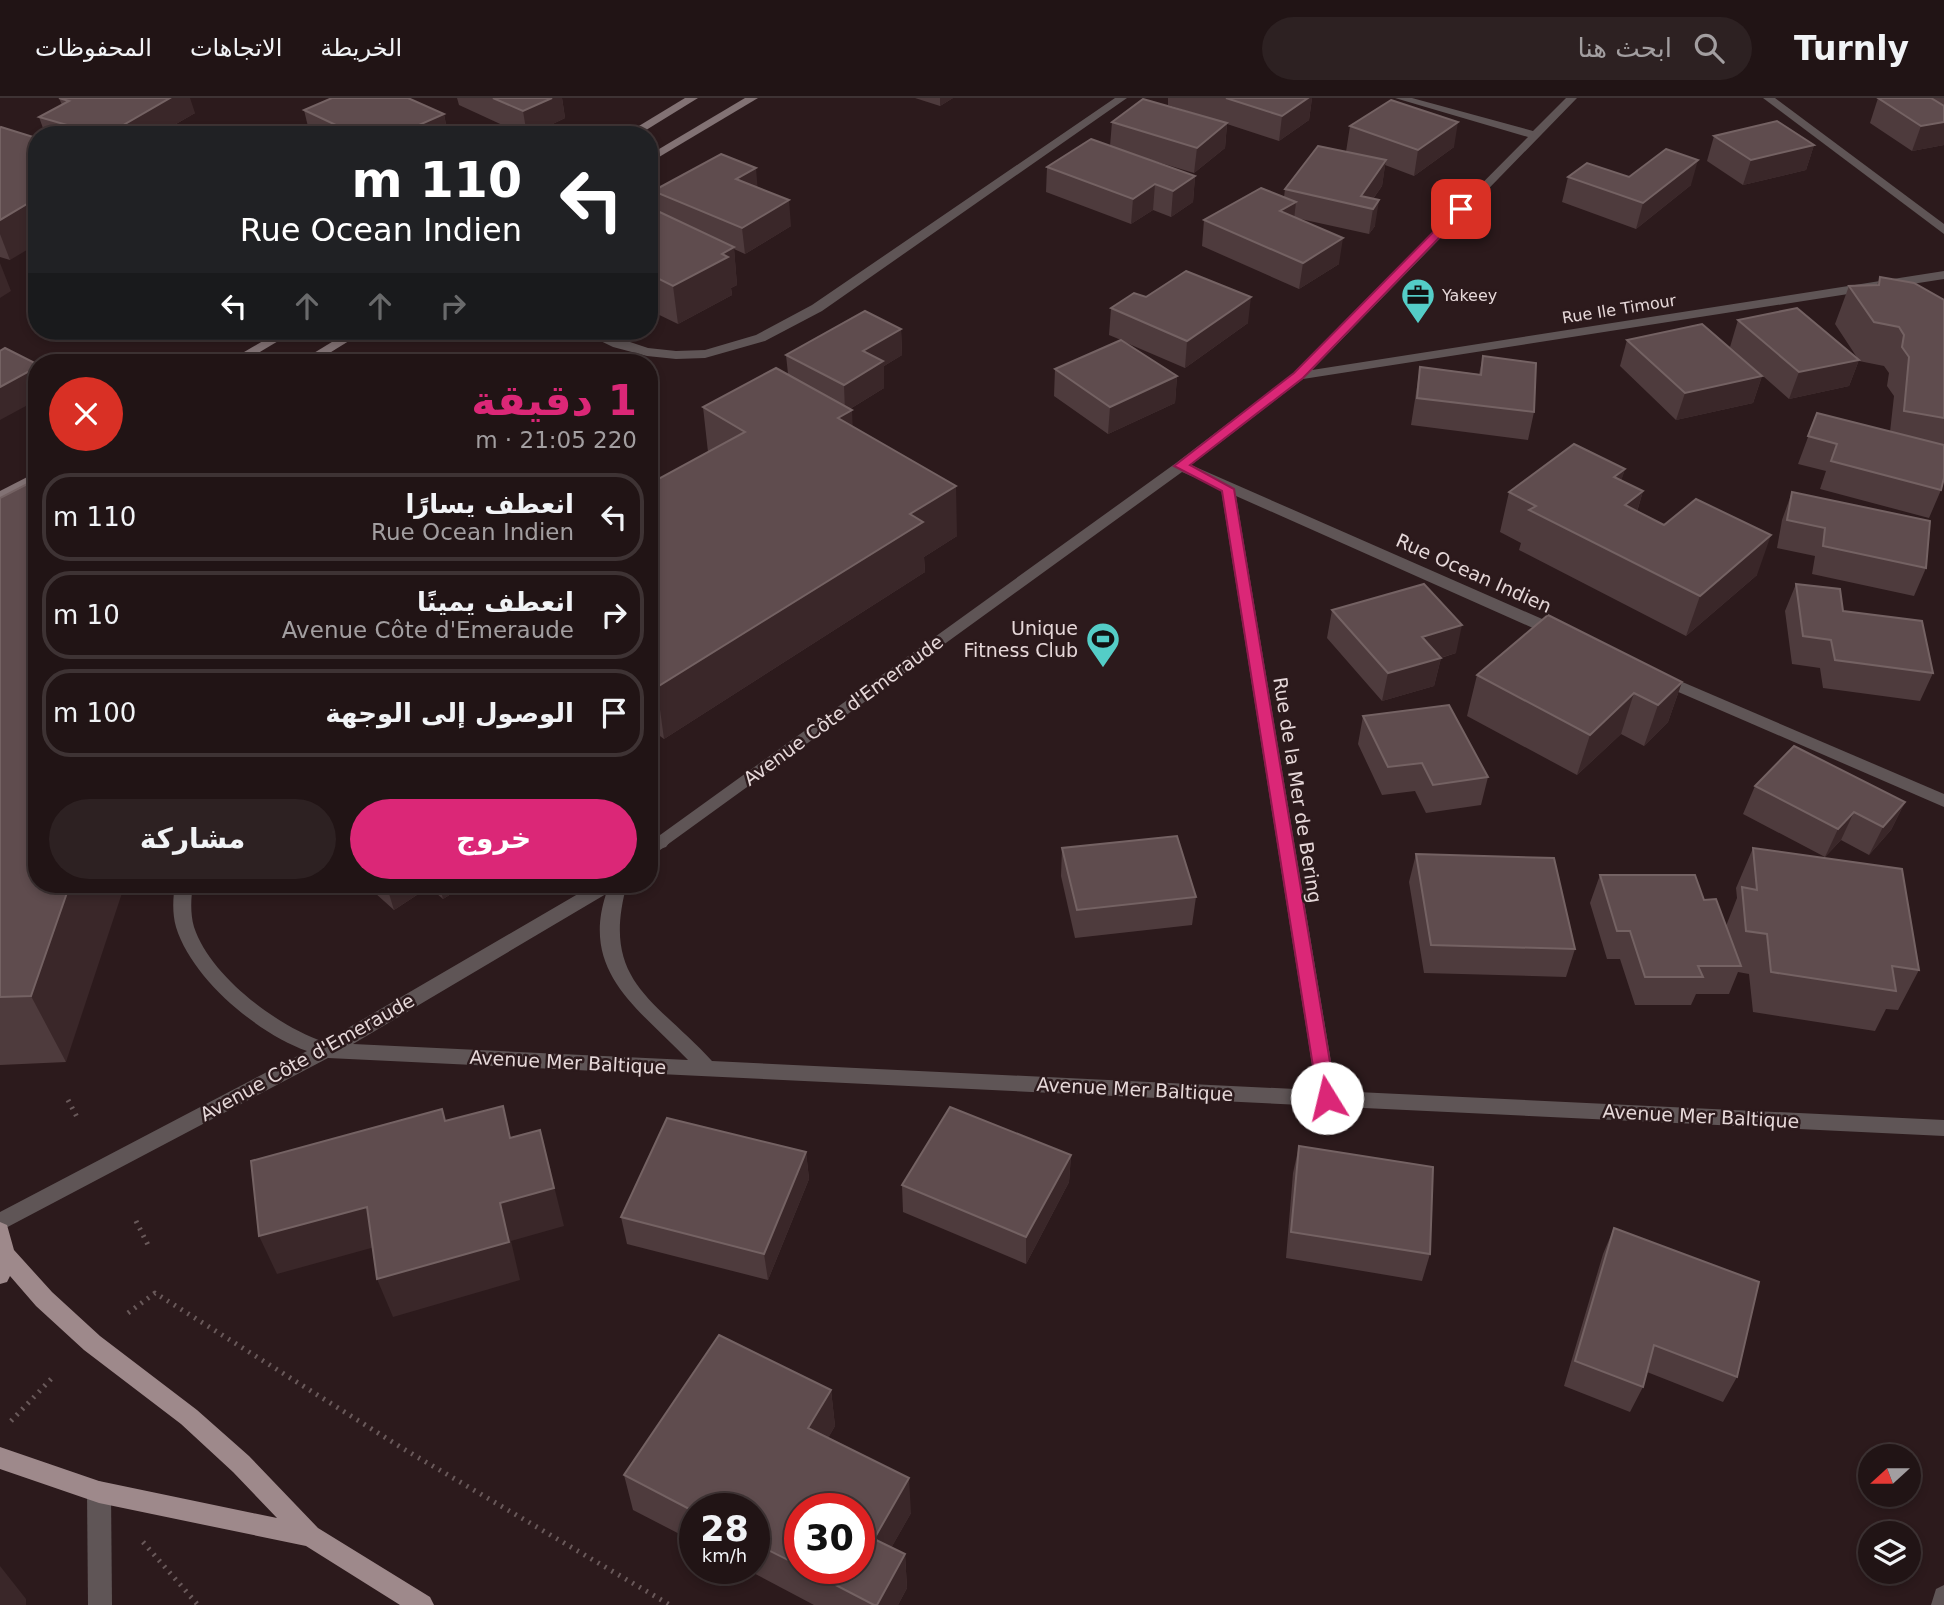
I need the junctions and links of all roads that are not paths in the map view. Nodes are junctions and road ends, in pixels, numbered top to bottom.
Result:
1 (693, 98) edge
2 (754, 98) edge
3 (1122, 98) edge
4 (1399, 98) edge
5 (1572, 98) edge
6 (1768, 98) edge
7 (645, 126) edge
8 (1534, 135) junction
9 (658, 155) edge
10 (1944, 230) edge
11 (1944, 275) edge
12 (273, 340) edge
13 (344, 340) edge
14 (613, 340) edge
15 (248, 354) edge
16 (320, 354) edge
17 (1299, 376) junction
18 (1181, 466) junction
19 (28, 481) edge
20 (1228, 489) junction
21 (0, 497) edge
22 (1573, 639) edge
23 (1650, 673) edge
24 (1944, 801) edge
25 (658, 839) edge
26 (183, 893) edge
27 (593, 893) edge
28 (614, 893) edge
29 (326, 1050) junction
30 (707, 1068) junction
31 (1327, 1098) junction
32 (1944, 1128) edge
33 (0, 1222) edge
34 (0, 1231) edge
35 (2, 1264) edge
36 (0, 1458) edge
37 (99, 1492) junction
38 (310, 1536) junction
39 (1944, 1597) edge
40 (100, 1605) edge
41 (422, 1605) edge
42 (1943, 1605) edge

1 - 7 main road
2 - 9 main road
3 - 14 street
4 - 8 street
5 - 8 street, Avenue Côte d'Emeraude
6 - 10 street
8 - 17 street, Avenue Côte d'Emeraude
11 - 17 street, Rue Ile Timour
12 - 15 main road
13 - 16 main road
17 - 18 street, Avenue Côte d'Emeraude
18 - 20 street, Rue Ocean Indien
18 - 25 street, Avenue Côte d'Emeraude
19 - 21 main road
20 - 22 street, Rue Ocean Indien
20 - 31 street, Rue de la Mer de Bering
23 - 24 street
26 - 29 street
27 - 29 street, Avenue Côte d'Emeraude
28 - 30 street
29 - 30 street, Avenue Mer Baltique
29 - 33 street, Avenue Côte d'Emeraude
30 - 31 street, Avenue Mer Baltique
31 - 32 street, Avenue Mer Baltique
34 - 35 main road
35 - 38 main road
36 - 37 main road
37 - 38 main road
37 - 40 street
38 - 41 main road
39 - 42 street

